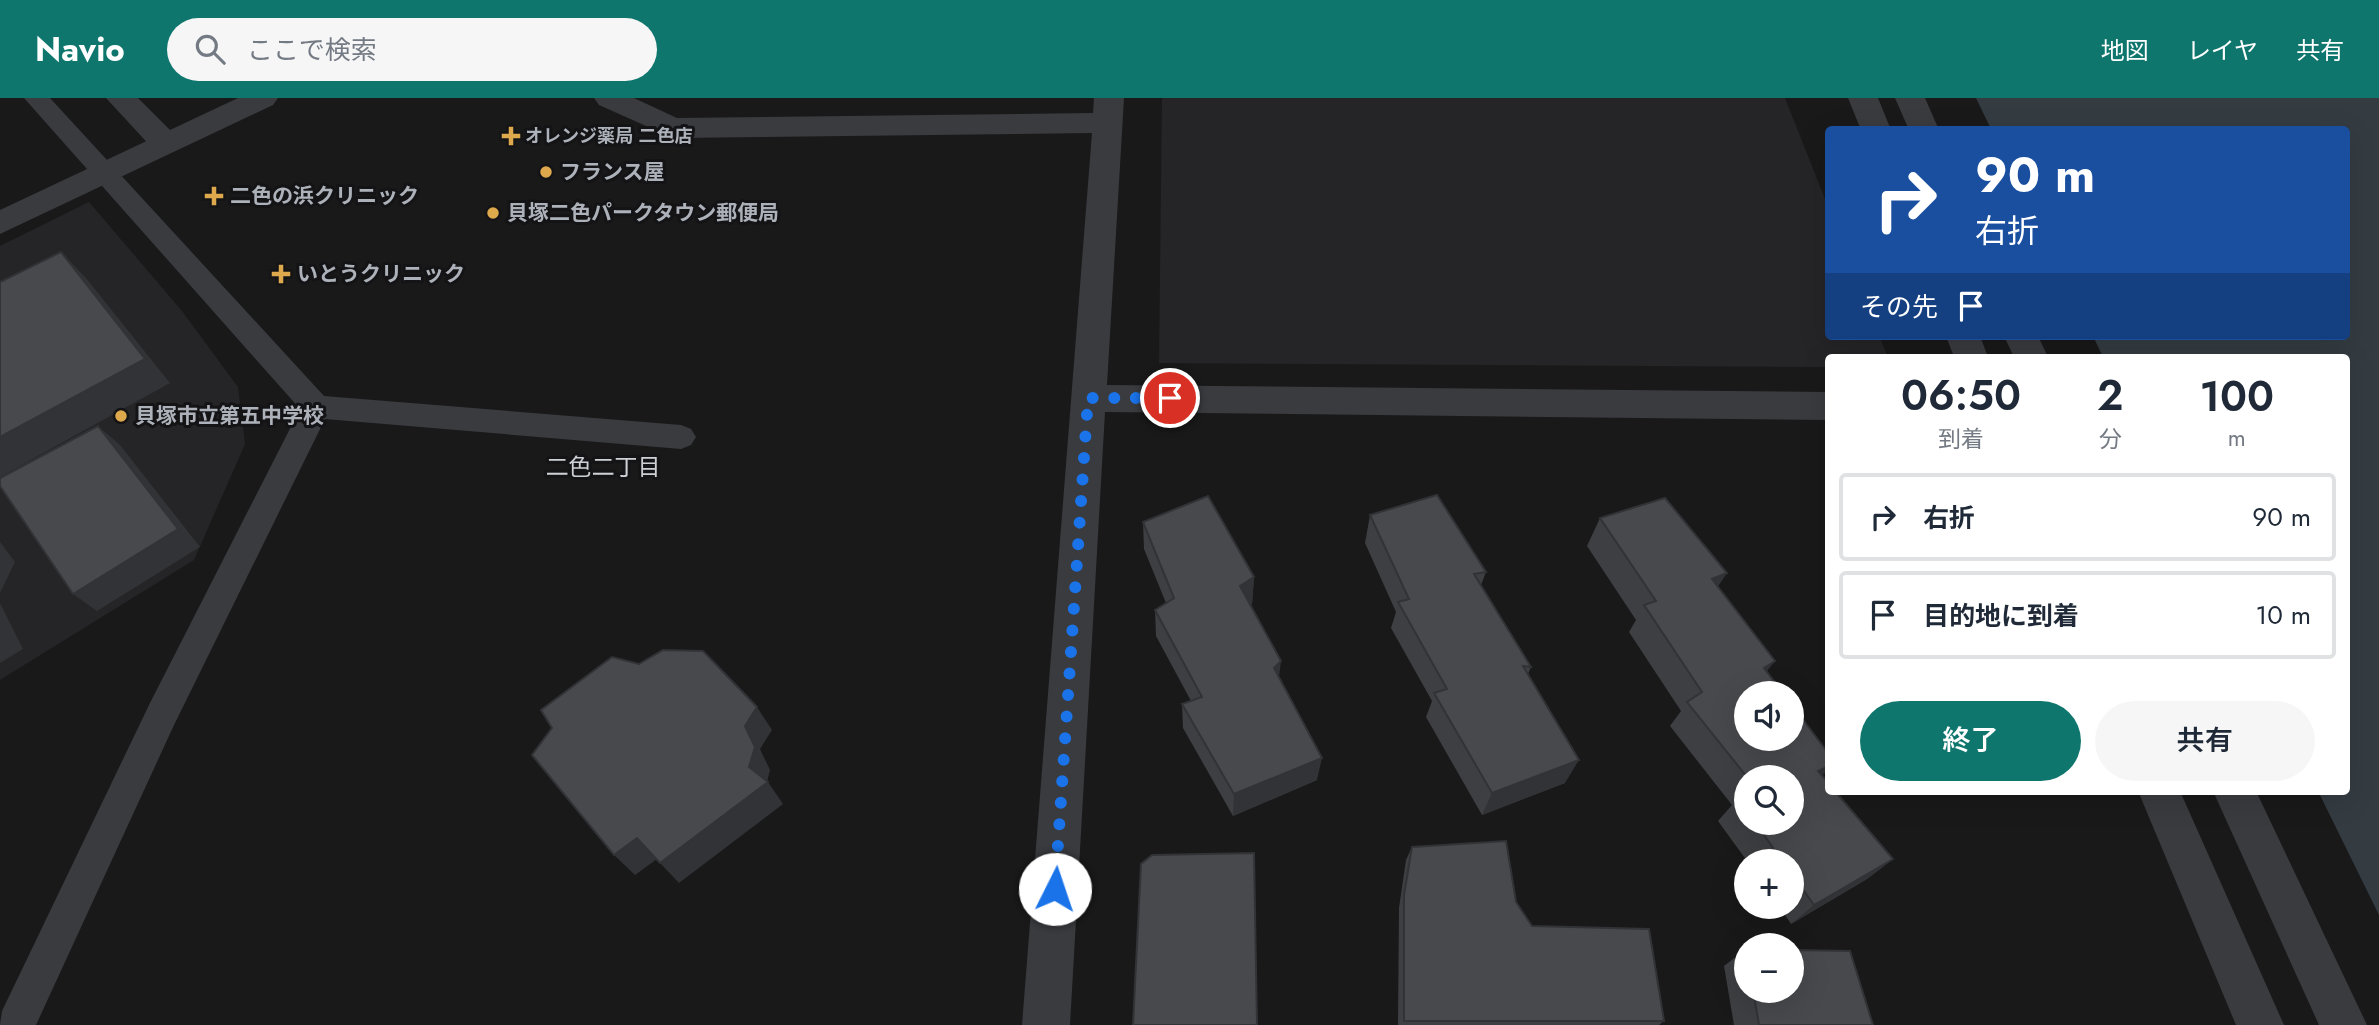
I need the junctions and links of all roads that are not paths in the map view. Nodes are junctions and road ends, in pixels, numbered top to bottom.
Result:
1 (36, 98) edge
2 (121, 98) edge
3 (263, 98) edge
4 (609, 98) edge
5 (1863, 98) edge
6 (1910, 98) edge
7 (1108, 110) edge
8 (1874, 126) edge
9 (1922, 126) edge
10 (166, 143) junction
11 (106, 171) junction
12 (0, 223) edge
13 (1088, 398) junction
14 (1825, 406) edge
15 (316, 407) junction
16 (681, 438) dead end
17 (2161, 795) edge
18 (2236, 795) edge
19 (16, 1025) edge
20 (1046, 1025) edge
21 (2260, 1025) edge
22 (2343, 1025) edge

1 - 11 street
2 - 10 street
3 - 10 street
4 - 7 street
5 - 8 street
6 - 9 street
7 - 13 street
10 - 11 street
11 - 12 street
11 - 15 street
13 - 14 street
13 - 20 street
15 - 16 street
15 - 19 street
17 - 21 street
18 - 22 street

